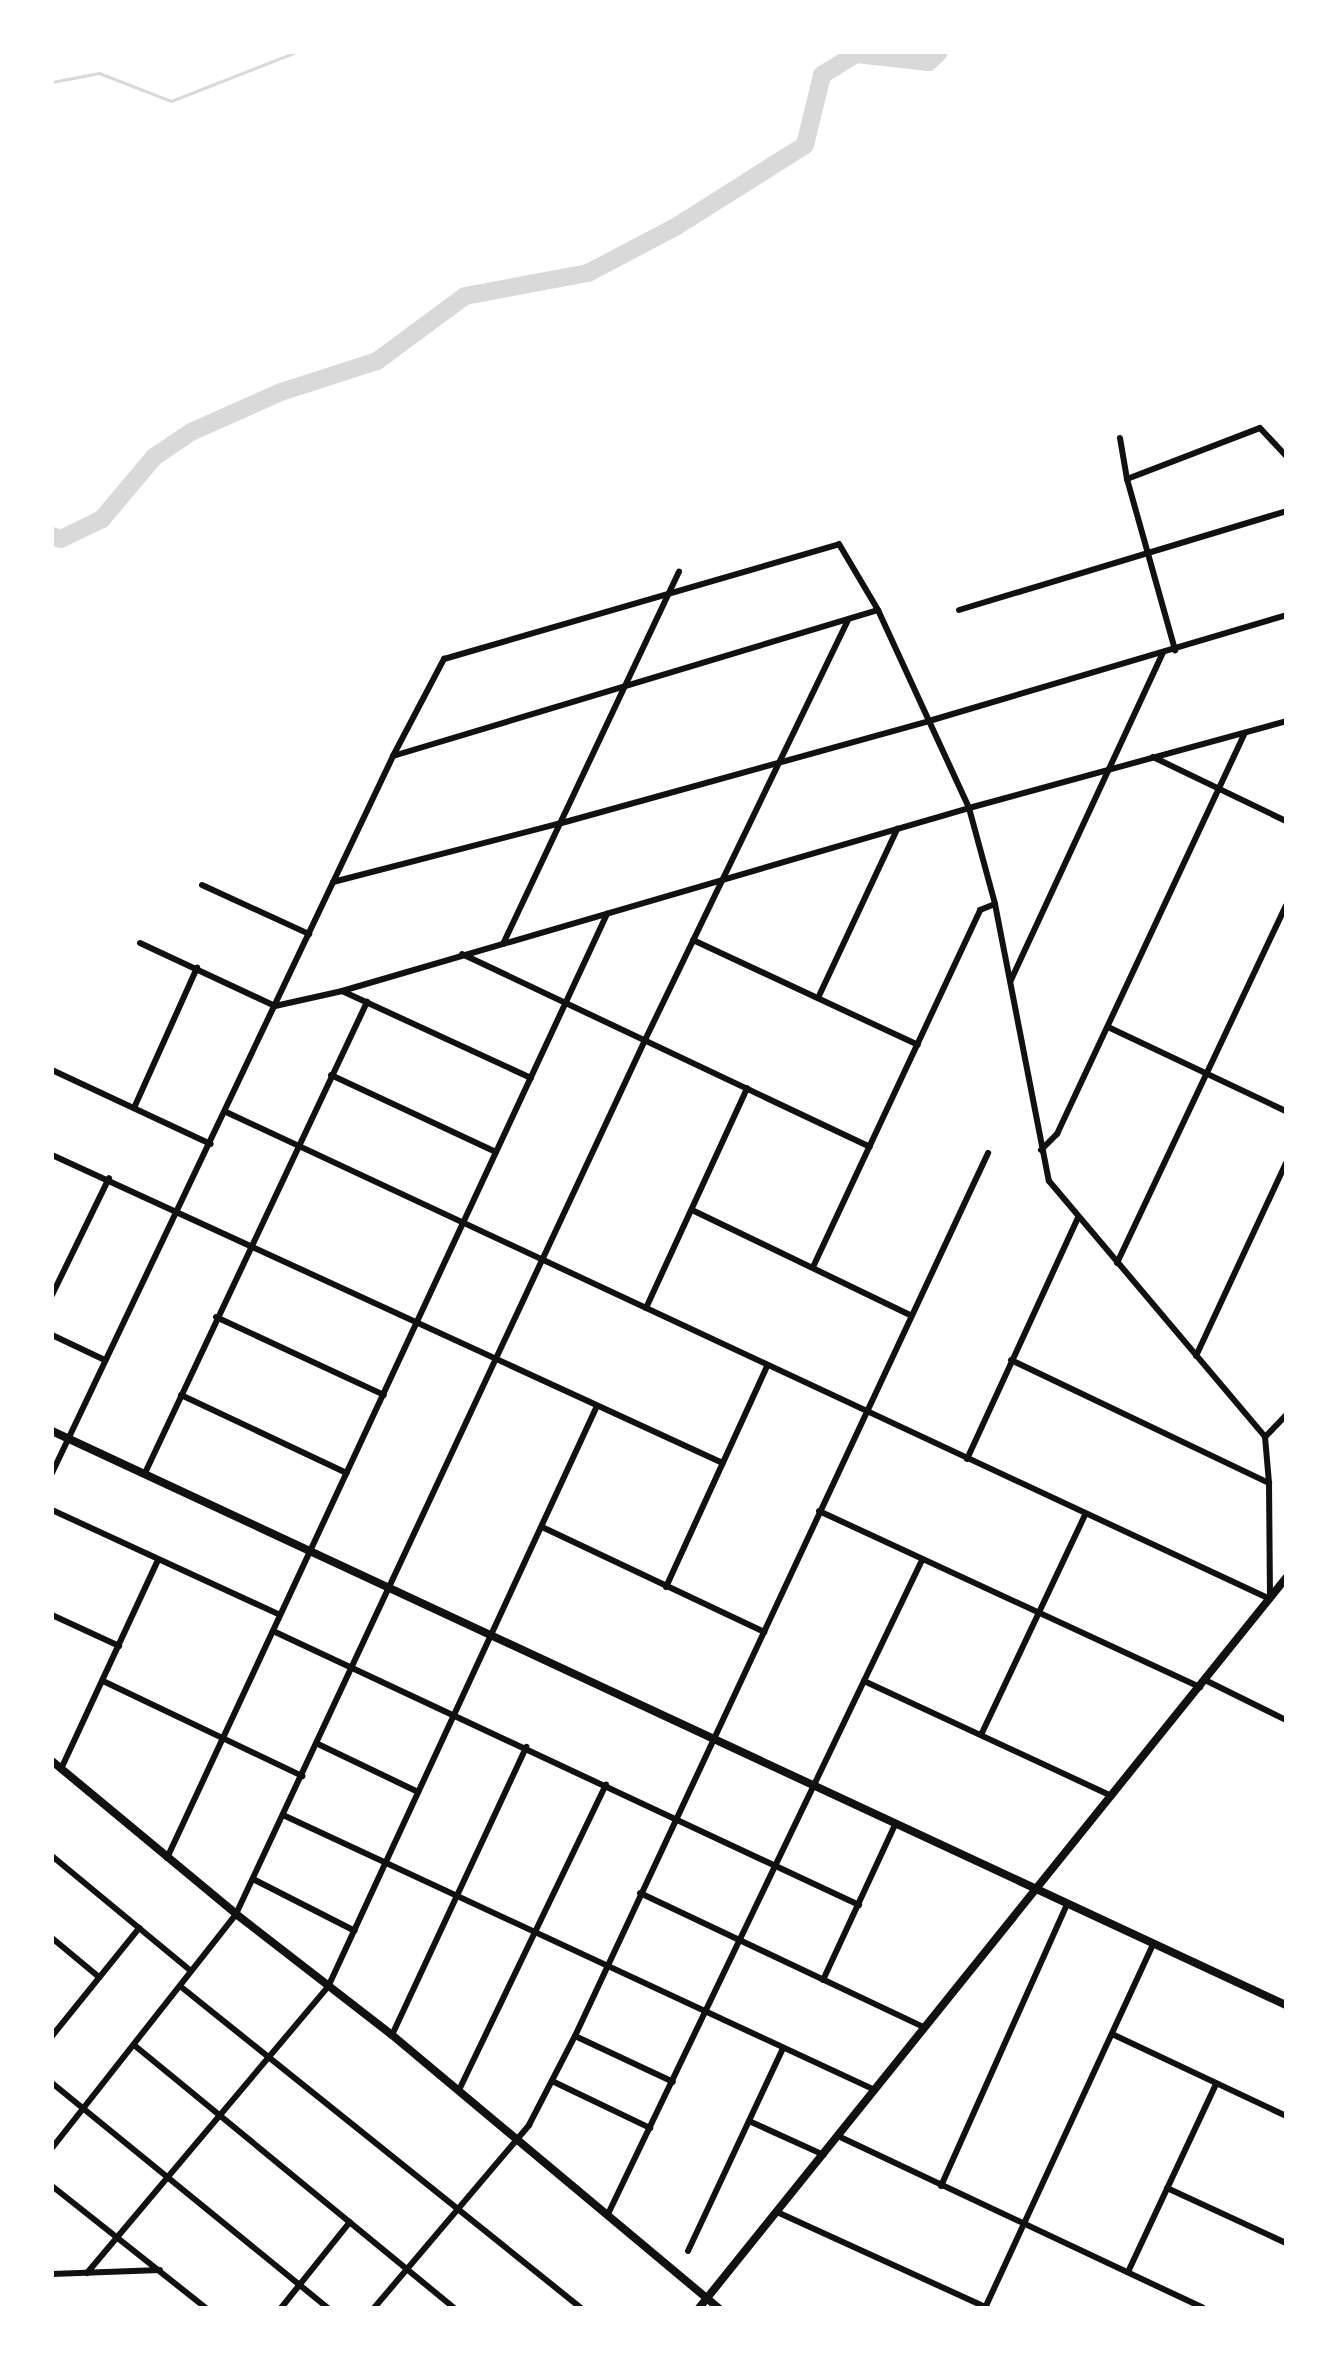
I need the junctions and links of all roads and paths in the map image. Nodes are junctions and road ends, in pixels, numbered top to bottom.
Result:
1 (1120, 438) dead end
2 (1286, 456) edge
3 (1127, 479) junction
4 (1286, 511) edge
5 (1148, 555) junction
6 (679, 571) dead end
7 (669, 593) junction
8 (878, 610) junction
9 (959, 610) dead end
10 (1286, 615) edge
11 (848, 620) junction
12 (1175, 650) junction
13 (1163, 653) junction
14 (624, 687) junction
15 (929, 721) junction
16 (1286, 721) edge
17 (1245, 733) junction
18 (393, 756) junction
19 (1153, 757) junction
20 (780, 763) junction
21 (1107, 770) junction
22 (1218, 788) junction
23 (969, 808) junction
24 (1286, 821) edge
25 (558, 824) junction
26 (897, 829) junction
27 (721, 881) junction
28 (333, 882) junction
29 (202, 885) dead end
30 (995, 904) junction
31 (1286, 906) edge
32 (607, 914) junction
33 (309, 934) junction
34 (693, 940) junction
35 (140, 943) dead end
36 (503, 944) junction
37 (462, 954) junction
38 (197, 968) junction
39 (1011, 980) junction
40 (342, 991) junction
41 (818, 998) junction
42 (367, 1002) junction
43 (565, 1003) junction
44 (275, 1006) junction
45 (1108, 1027) junction
46 (645, 1040) junction
47 (918, 1045) junction
48 (52, 1070) edge
49 (1208, 1074) junction
50 (331, 1075) junction
51 (531, 1078) junction
52 (747, 1088) junction
53 (134, 1108) junction
54 (1286, 1111) edge
55 (226, 1112) junction
56 (211, 1144) junction
57 (296, 1146) junction
58 (870, 1147) junction
59 (1041, 1150) junction
60 (496, 1152) junction
61 (988, 1153) dead end
62 (52, 1155) edge
63 (1286, 1163) edge
64 (109, 1178) junction
65 (692, 1210) junction
66 (178, 1211) junction
67 (1078, 1218) junction
68 (465, 1223) junction
69 (250, 1244) junction
70 (543, 1260) junction
71 (1117, 1263) junction
72 (813, 1267) junction
73 (52, 1295) edge
74 (646, 1308) junction
75 (910, 1315) junction
76 (216, 1317) junction
77 (417, 1322) junction
78 (52, 1335) edge
79 (1196, 1356) junction
80 (105, 1360) junction
81 (1011, 1360) junction
82 (497, 1361) junction
83 (767, 1366) junction
84 (181, 1395) junction
85 (384, 1395) junction
86 (597, 1406) junction
87 (865, 1413) junction
88 (1286, 1415) edge
89 (52, 1431) edge
90 (1265, 1437) junction
91 (68, 1439) junction
92 (967, 1459) junction
93 (723, 1463) junction
94 (52, 1473) edge
95 (145, 1473) junction
96 (347, 1473) junction
97 (1269, 1483) junction
98 (52, 1510) edge
99 (819, 1511) junction
100 (1085, 1515) junction
101 (542, 1527) junction
102 (312, 1550) junction
103 (158, 1560) junction
104 (922, 1560) junction
105 (1286, 1578) edge
106 (389, 1586) junction
107 (666, 1587) junction
108 (1270, 1599) junction
109 (1039, 1614) junction
110 (52, 1615) edge
111 (280, 1615) junction
112 (273, 1631) junction
113 (764, 1632) junction
114 (490, 1636) junction
115 (119, 1646) junction
116 (353, 1666) junction
117 (103, 1681) junction
118 (864, 1681) junction
119 (1202, 1684) junction
120 (456, 1714) junction
121 (1286, 1720) edge
122 (981, 1735) junction
123 (714, 1737) junction
124 (222, 1739) junction
125 (318, 1744) junction
126 (526, 1747) junction
127 (52, 1761) edge
128 (61, 1769) junction
129 (302, 1776) junction
130 (815, 1783) junction
131 (606, 1785) junction
132 (418, 1792) junction
133 (1112, 1796) junction
134 (283, 1815) junction
135 (677, 1817) junction
136 (896, 1823) junction
137 (52, 1856) edge
138 (167, 1858) junction
139 (386, 1861) junction
140 (776, 1864) junction
141 (253, 1879) junction
142 (1038, 1888) junction
143 (640, 1893) junction
144 (457, 1895) junction
145 (1067, 1904) junction
146 (859, 1905) junction
147 (236, 1914) junction
148 (139, 1928) junction
149 (355, 1931) junction
150 (536, 1931) junction
151 (52, 1938) edge
152 (740, 1941) junction
153 (1153, 1944) junction
154 (608, 1965) junction
155 (191, 1971) junction
156 (99, 1977) junction
157 (823, 1980) junction
158 (180, 1986) junction
159 (328, 1987) junction
160 (1286, 2005) edge
161 (706, 2011) junction
162 (925, 2028) junction
163 (1112, 2034) junction
164 (392, 2035) junction
165 (52, 2036) edge
166 (575, 2036) junction
167 (134, 2045) junction
168 (783, 2048) junction
169 (269, 2057) junction
170 (552, 2081) junction
171 (673, 2082) junction
172 (52, 2083) edge
173 (1216, 2084) junction
174 (459, 2090) junction
175 (875, 2090) junction
176 (83, 2108) junction
177 (1286, 2116) edge
178 (218, 2117) junction
179 (749, 2121) junction
180 (650, 2128) junction
181 (838, 2136) junction
182 (515, 2137) junction
183 (52, 2148) edge
184 (824, 2155) junction
185 (167, 2178) junction
186 (52, 2186) edge
187 (941, 2186) junction
188 (1167, 2188) junction
189 (457, 2206) junction
190 (777, 2212) junction
191 (608, 2214) junction
192 (350, 2222) junction
193 (1023, 2223) junction
194 (117, 2237) junction
195 (1286, 2242) edge
196 (688, 2251) dead end
197 (406, 2268) junction
198 (161, 2270) junction
199 (1128, 2272) junction
200 (87, 2273) junction
201 (52, 2274) edge
202 (300, 2284) junction
203 (708, 2298) junction
204 (206, 2308) edge
205 (281, 2308) edge
206 (328, 2308) edge
207 (374, 2308) edge
208 (454, 2308) edge
209 (581, 2308) edge
210 (699, 2308) edge
211 (719, 2308) edge
212 (986, 2308) edge
213 (1203, 2308) edge

1 - 3 street
2 - 3 street
3 - 5 street
4 - 5 street
5 - 9 street
5 - 12 street
6 - 7 street
7 - 8 street
7 - 14 street
7 - 18 street
8 - 11 street
8 - 15 street
10 - 12 street
11 - 14 street
11 - 20 street
12 - 13 street
13 - 15 street
13 - 21 street
14 - 18 street
14 - 25 street
15 - 20 street
15 - 23 street
16 - 17 street
17 - 19 street
17 - 22 street
18 - 28 street
19 - 21 street
19 - 22 street
20 - 25 street
20 - 27 street
21 - 23 street
21 - 39 street
22 - 24 street
22 - 45 street
23 - 26 street
23 - 30 street
25 - 28 street
25 - 36 street
26 - 27 street
26 - 41 street
27 - 32 street
27 - 34 street
28 - 33 street
29 - 33 street
30 - 39 street
30 - 47 street
31 - 49 street
32 - 36 street
32 - 43 street
33 - 44 street
34 - 41 street
34 - 46 street
35 - 38 street
36 - 37 street
37 - 40 street
37 - 43 street
38 - 44 street
38 - 53 street
39 - 59 street
40 - 42 street
40 - 44 street
41 - 47 street
42 - 50 street
42 - 51 street
43 - 46 street
43 - 51 street
44 - 55 street
45 - 49 street
45 - 59 street
46 - 52 street
46 - 70 street
47 - 58 street
48 - 53 street
49 - 54 street
49 - 71 street
50 - 57 street
50 - 60 street
51 - 60 street
52 - 58 street
52 - 65 street
53 - 56 street
55 - 56 street
55 - 57 street
56 - 66 street
57 - 68 street
57 - 69 street
58 - 72 street
59 - 67 street
60 - 68 street
61 - 75 street
62 - 64 street
63 - 79 street
64 - 66 street
64 - 73 street
65 - 72 street
65 - 74 street
66 - 69 street
66 - 80 street
67 - 71 street
67 - 81 street
68 - 70 street
68 - 77 street
69 - 76 street
69 - 77 street
70 - 74 street
70 - 82 street
71 - 79 street
72 - 75 street
74 - 83 street
75 - 87 street
76 - 84 street
76 - 85 street
77 - 82 street
77 - 85 street
78 - 80 street
79 - 90 street
80 - 91 street
81 - 92 street
81 - 97 street
82 - 86 street
82 - 106 street
83 - 87 street
83 - 93 street
84 - 95 street
84 - 96 street
85 - 96 street
86 - 93 street
86 - 101 street
87 - 92 street
87 - 99 street
88 - 90 street
89 - 91 street
90 - 97 street
91 - 94 street
91 - 95 street
92 - 100 street
93 - 107 street
95 - 102 street
96 - 102 street
97 - 108 street
98 - 103 street
99 - 104 street
99 - 113 street
100 - 108 street
100 - 109 street
101 - 107 street
101 - 114 street
102 - 106 street
102 - 111 street
103 - 111 street
103 - 115 street
104 - 109 street
104 - 118 street
105 - 108 street
106 - 114 street
106 - 116 street
107 - 113 street
108 - 119 street
109 - 119 street
109 - 122 street
110 - 115 street
111 - 112 street
112 - 116 street
112 - 124 street
113 - 123 street
114 - 120 street
114 - 123 street
115 - 117 street
116 - 120 street
116 - 125 street
117 - 124 street
117 - 128 street
118 - 122 street
118 - 130 street
119 - 121 street
119 - 133 street
120 - 126 street
120 - 132 street
122 - 133 street
123 - 130 street
123 - 135 street
124 - 129 street
124 - 138 street
125 - 129 street
125 - 132 street
126 - 131 street
126 - 144 street
127 - 128 street
128 - 138 street
129 - 134 street
130 - 136 street
130 - 140 street
131 - 135 street
131 - 150 street
132 - 139 street
133 - 142 street
134 - 139 street
134 - 141 street
135 - 140 street
135 - 143 street
136 - 142 street
136 - 146 street
137 - 148 street
138 - 147 street
139 - 144 street
139 - 149 street
140 - 146 street
140 - 152 street
141 - 147 street
141 - 149 street
142 - 145 street
142 - 162 street
143 - 152 street
143 - 154 street
144 - 150 street
144 - 164 street
145 - 153 street
145 - 187 street
146 - 157 street
147 - 155 street
147 - 159 street
148 - 155 street
148 - 156 street
149 - 159 street
150 - 154 street
150 - 174 street
151 - 156 street
152 - 157 street
152 - 161 street
153 - 160 street
153 - 163 street
154 - 161 street
154 - 166 street
155 - 158 street
156 - 165 street
157 - 162 street
158 - 167 street
158 - 169 street
159 - 164 street
159 - 169 street
161 - 168 street
161 - 171 street
162 - 175 street
163 - 173 street
163 - 193 street
164 - 174 street
166 - 170 street
166 - 171 street
167 - 176 street
167 - 178 street
168 - 175 street
168 - 179 street
169 - 178 street
169 - 189 street
170 - 180 street
170 - 182 street
171 - 180 street
172 - 176 street
173 - 177 street
173 - 188 street
174 - 182 street
175 - 181 street
176 - 183 street
176 - 185 street
178 - 185 street
178 - 192 street
179 - 184 street
179 - 196 street
180 - 191 street
181 - 184 street
181 - 187 street
182 - 189 street
182 - 191 street
184 - 190 street
185 - 194 street
185 - 202 street
186 - 194 street
187 - 193 street
188 - 195 street
188 - 199 street
189 - 197 street
189 - 209 street
190 - 203 street
190 - 212 street
191 - 203 street
192 - 197 street
192 - 202 street
193 - 199 street
193 - 212 street
194 - 198 street
194 - 200 street
197 - 207 street
197 - 208 street
198 - 200 street
198 - 204 street
199 - 213 street
200 - 201 street
202 - 205 street
202 - 206 street
203 - 210 street
203 - 211 street

